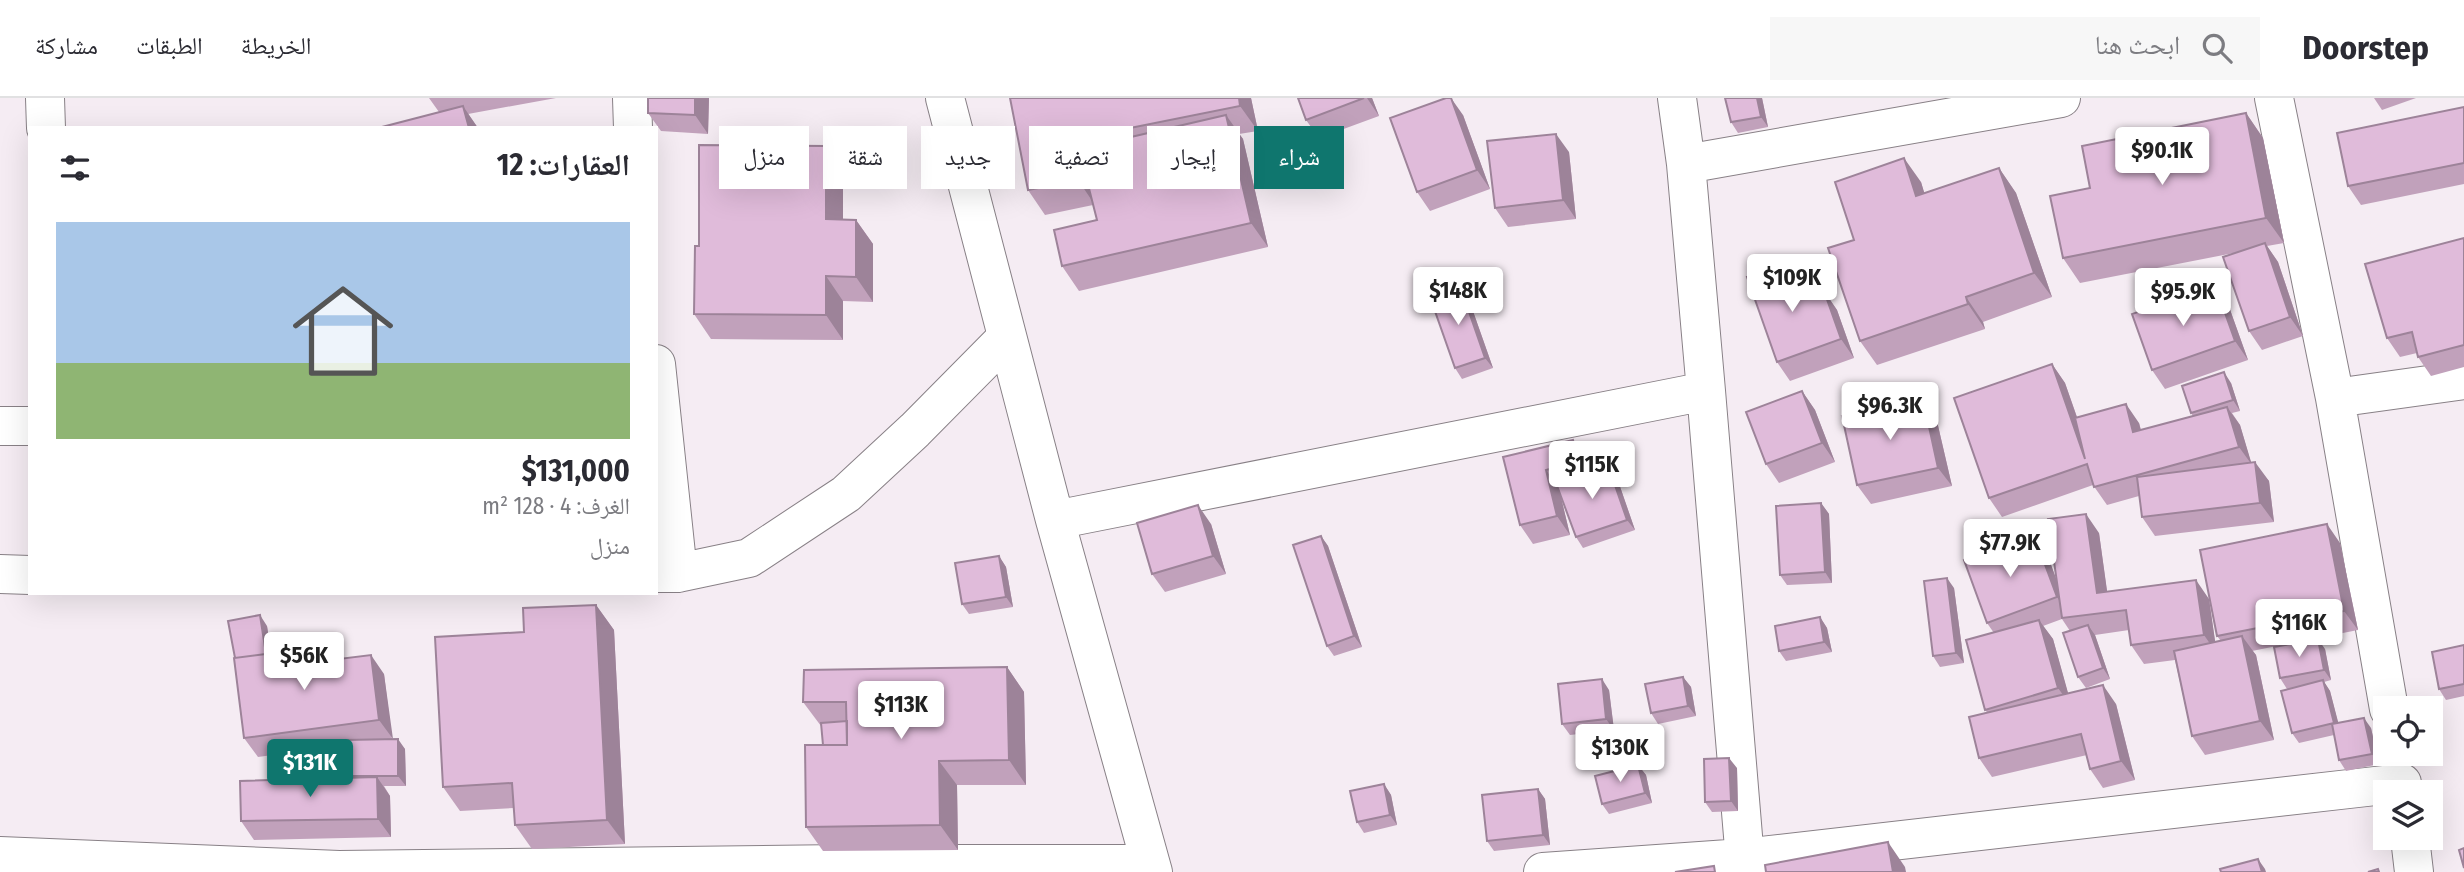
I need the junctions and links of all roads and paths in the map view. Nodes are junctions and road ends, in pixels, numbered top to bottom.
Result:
1 (45, 98) edge
2 (632, 98) edge
3 (945, 98) edge
4 (1678, 98) edge
5 (2061, 98) edge
6 (2274, 98) edge
7 (46, 126) edge
8 (634, 126) edge
9 (1686, 164) junction
10 (1006, 337) junction
11 (2464, 380) edge
12 (1706, 391) junction
13 (2335, 398) junction
14 (658, 402) edge
15 (0, 425) edge
16 (28, 426) edge
17 (1055, 520) junction
18 (667, 573) edge
19 (0, 574) edge
20 (28, 575) edge
21 (2387, 696) edge
22 (2401, 777) edge
23 (2411, 850) edge
24 (0, 856) edge
25 (1745, 865) edge
26 (844, 868) edge
27 (1152, 868) edge
28 (339, 871) edge
29 (1543, 872) edge
30 (2414, 872) edge

1 - 7 street
2 - 8 street
3 - 10 street
4 - 9 street
5 - 9 street
6 - 13 street
9 - 12 street
10 - 17 street
10 - 18 street
11 - 13 street
12 - 17 street
12 - 25 street
13 - 21 street
14 - 18 street
15 - 16 street
17 - 27 street
19 - 20 street
22 - 25 street
23 - 30 street
24 - 28 street
25 - 29 street
26 - 27 street
26 - 28 street

